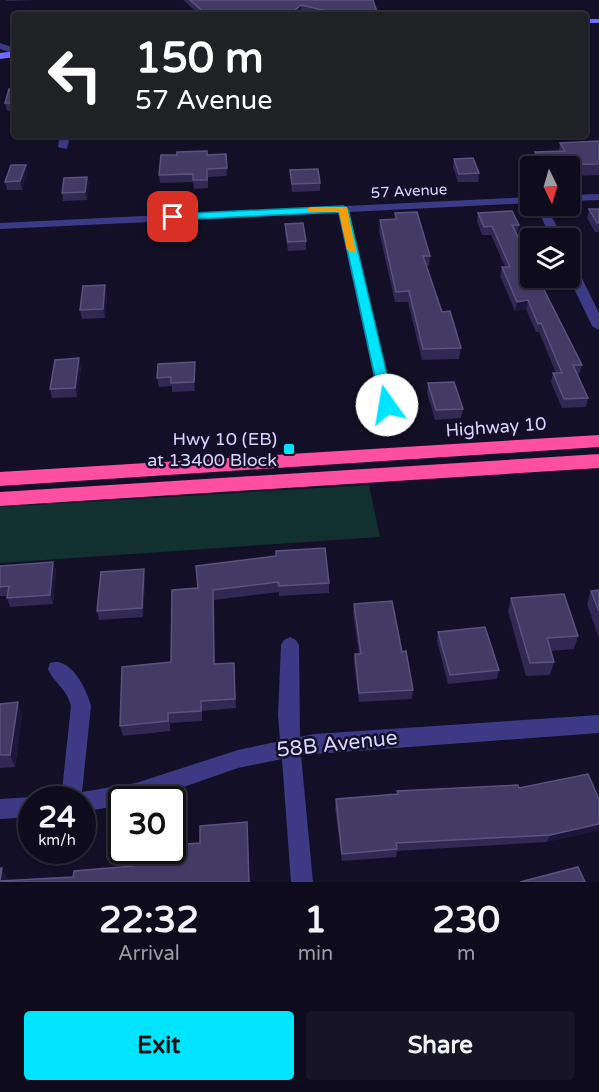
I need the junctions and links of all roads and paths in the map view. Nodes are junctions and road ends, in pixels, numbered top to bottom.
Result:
1 (64, 138) edge
2 (63, 147) dead end
3 (599, 197) edge
4 (580, 198) edge
5 (520, 201) edge
6 (343, 209) junction
7 (0, 226) edge
8 (580, 287) edge
9 (599, 326) edge
10 (387, 405) dead end
11 (599, 441) edge
12 (599, 461) edge
13 (0, 479) edge
14 (0, 499) edge
15 (290, 645) dead end
16 (57, 669) dead end
17 (599, 724) edge
18 (290, 748) junction
19 (72, 786) edge
20 (96, 800) edge
21 (18, 808) edge
22 (0, 809) edge
23 (302, 882) edge

1 - 2 street
3 - 4 street
5 - 6 street, 57 Avenue
6 - 7 street, 57 Avenue
6 - 10 street
8 - 9 street
11 - 13 highway, Highway 10
12 - 14 highway
15 - 18 street
16 - 19 street
17 - 18 street, 58B Avenue
18 - 20 street, 58B Avenue
18 - 23 street
21 - 22 street

